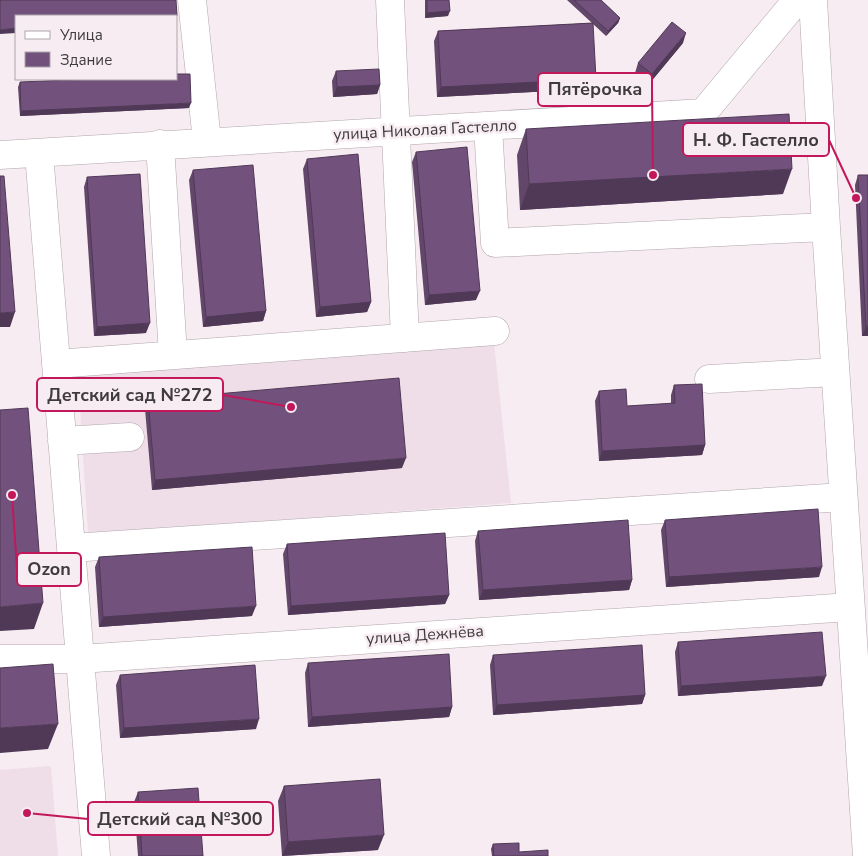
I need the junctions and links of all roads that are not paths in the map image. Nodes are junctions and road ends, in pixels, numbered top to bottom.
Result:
1 (192, 0) edge
2 (390, 0) edge
3 (797, 0) edge
4 (813, 0) edge
5 (488, 127) junction
6 (395, 131) junction
7 (207, 141) junction
8 (160, 144) junction
9 (38, 153) junction
10 (0, 155) edge
11 (826, 227) junction
12 (495, 331) dead end
13 (406, 338) junction
14 (173, 355) junction
15 (56, 364) junction
16 (835, 372) junction
17 (709, 379) dead end
18 (130, 437) dead end
19 (62, 441) junction
20 (843, 497) junction
21 (71, 548) junction
22 (850, 607) junction
23 (0, 659) edge
24 (80, 659) junction
25 (96, 856) edge
26 (867, 856) edge

1 - 7 street
2 - 6 street
3 - 5 street, улица Николая Гастелло
4 - 11 street
5 - 6 street, улица Николая Гастелло
5 - 11 street
6 - 7 street, улица Николая Гастелло
6 - 13 street
7 - 8 street, улица Николая Гастелло
8 - 9 street, улица Николая Гастелло
8 - 14 street
9 - 10 street, улица Николая Гастелло
9 - 15 street
11 - 16 street
12 - 13 street
13 - 14 street
14 - 15 street
15 - 19 street
16 - 17 street
16 - 20 street
18 - 19 street
19 - 21 street
20 - 21 street
20 - 22 street
21 - 24 street
22 - 24 street, улица Дежнёва
22 - 26 street
23 - 24 street, улица Дежнёва
24 - 25 street

